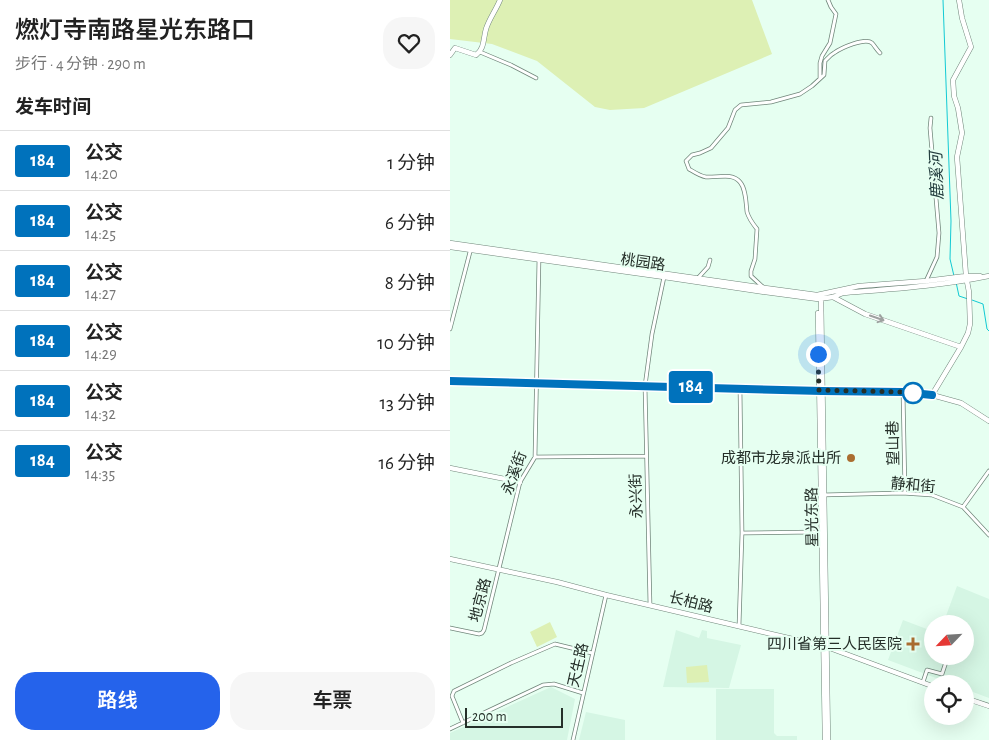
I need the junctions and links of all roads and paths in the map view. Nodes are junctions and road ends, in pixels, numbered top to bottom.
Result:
1 (500, 0) edge
2 (828, 0) edge
3 (959, 0) edge
4 (480, 52) junction
5 (880, 53) dead end
6 (450, 56) edge
7 (536, 78) dead end
8 (820, 78) junction
9 (931, 118) dead end
10 (450, 243) edge
11 (450, 247) edge
12 (471, 248) junction
13 (539, 258) junction
14 (710, 260) dead end
15 (664, 275) junction
16 (989, 276) edge
17 (698, 278) junction
18 (967, 278) junction
19 (926, 281) junction
20 (937, 282) junction
21 (765, 288) junction
22 (819, 296) junction
23 (833, 297) junction
24 (450, 329) edge
25 (961, 347) junction
26 (450, 381) edge
27 (536, 383) junction
28 (645, 386) junction
29 (740, 389) junction
30 (821, 391) junction
31 (903, 392) junction
32 (932, 395) junction
33 (989, 421) edge
34 (646, 456) junction
35 (534, 457) junction
36 (450, 468) edge
37 (989, 472) edge
38 (520, 482) junction
39 (905, 493) junction
40 (823, 495) junction
41 (963, 508) junction
42 (742, 533) junction
43 (821, 533) junction
44 (989, 536) edge
45 (450, 559) edge
46 (499, 569) junction
47 (606, 595) junction
48 (650, 605) junction
49 (739, 626) junction
50 (450, 628) edge
51 (826, 647) junction
52 (592, 653) junction
53 (945, 665) edge
54 (922, 682) joint
55 (583, 693) junction
56 (974, 701) edge
57 (989, 706) edge
58 (464, 723) junction
59 (450, 729) edge
60 (573, 740) edge
61 (824, 740) edge
62 (828, 740) edge

1 - 4 street
2 - 8 street
3 - 18 street
4 - 6 street
4 - 7 street
5 - 8 street
8 - 21 street
9 - 19 street
10 - 12 street
11 - 12 street, 桃园路
12 - 13 street, 桃园路
12 - 24 street
13 - 15 street, 桃园路
13 - 27 street, 永溪街
14 - 17 street
15 - 17 street
15 - 22 street, 桃园路
15 - 28 street, 永兴街
16 - 18 street
17 - 21 street
18 - 20 street
18 - 25 street
19 - 20 street
19 - 22 street
20 - 23 street, 桃园路
21 - 22 street
22 - 23 street, 桃园路
22 - 30 street, 星光东路
23 -> 25 street
25 - 32 street
26 - 27 street
27 - 28 street
27 - 35 street, 永溪街
28 - 29 street
28 - 34 street, 永兴街
29 - 30 street
29 - 42 street
30 - 31 street
30 - 40 street, 星光东路
31 - 32 street
31 - 39 street, 望山巷
32 - 33 street
34 - 35 street
34 - 48 street, 永兴街
35 - 38 street, 永溪街
36 - 38 street
37 - 41 street
38 - 46 street, 永溪街
39 - 40 street, 静和街
39 - 41 street, 静和街
40 - 43 street, 星光东路
40 - 51 street, 星光东路
41 - 44 street, 静和街
42 - 43 street
42 - 49 street
43 - 51 street, 星光东路
45 - 46 street, 长柏路
46 - 47 street, 长柏路
46 - 50 street, 地京路
47 - 48 street, 长柏路
47 - 52 street, 天生路
48 - 49 street, 长柏路
49 - 51 street, 长柏路
51 - 54 street, 长柏路
51 - 61 street, 星光东路
51 - 62 street, 星光东路
52 - 55 street, 天生路
52 - 58 street
53 - 54 street
55 - 58 street
55 - 60 street, 天生路
56 - 57 street
58 - 59 street

